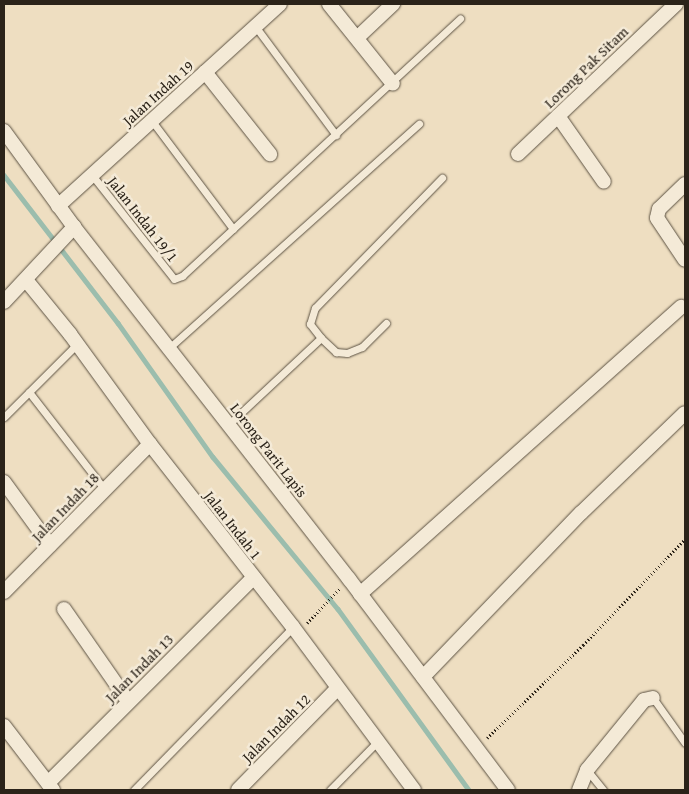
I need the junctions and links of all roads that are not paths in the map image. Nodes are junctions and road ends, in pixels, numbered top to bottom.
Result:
1 (280, 4) edge
2 (329, 4) edge
3 (393, 4) edge
4 (676, 4) edge
5 (460, 19) dead end
6 (255, 26) junction
7 (357, 38) junction
8 (205, 72) junction
9 (393, 84) junction
10 (558, 116) junction
11 (152, 121) junction
12 (419, 124) dead end
13 (4, 131) edge
14 (336, 135) junction
15 (270, 154) dead end
16 (518, 154) dead end
17 (92, 175) junction
18 (442, 178) dead end
19 (604, 182) dead end
20 (685, 184) edge
21 (58, 206) junction
22 (74, 227) junction
23 (233, 229) junction
24 (685, 260) edge
25 (26, 280) junction
26 (4, 302) edge
27 (681, 308) dead end
28 (386, 323) dead end
29 (321, 338) junction
30 (77, 344) junction
31 (169, 348) junction
32 (28, 392) junction
33 (685, 413) edge
34 (4, 417) edge
35 (229, 424) junction
36 (150, 444) junction
37 (4, 482) edge
38 (105, 490) junction
39 (50, 545) junction
40 (254, 577) junction
41 (4, 592) edge
42 (360, 594) junction
43 (64, 609) dead end
44 (295, 630) junction
45 (423, 677) junction
46 (337, 690) junction
47 (653, 698) joint
48 (128, 701) junction
49 (4, 726) edge
50 (377, 742) junction
51 (685, 743) edge
52 (587, 770) junction
53 (51, 787) edge
54 (134, 790) edge
55 (238, 790) edge
56 (330, 790) edge
57 (414, 790) edge
58 (508, 790) edge
59 (578, 790) edge
60 (603, 790) edge

1 - 6 street, Jalan Indah 19
2 - 7 street
3 - 7 street
4 - 10 street, Lorong Pak Sitam
5 - 9 lane
6 - 8 street, Jalan Indah 19
6 - 14 lane
7 - 9 street
8 - 11 street, Jalan Indah 19
8 - 15 street
9 - 14 lane
10 - 16 street, Lorong Pak Sitam
10 - 19 street
11 - 17 street, Jalan Indah 19
11 - 23 lane
12 - 31 lane
13 - 21 street, Lorong Parit Lapis
14 - 23 lane
17 - 21 street, Jalan Indah 19
17 - 23 lane, Jalan Indah 19/1
18 - 29 lane
20 - 24 street
21 - 22 street, Lorong Parit Lapis
22 - 25 street
22 - 31 street, Lorong Parit Lapis
25 - 26 street
25 - 30 street, Jalan Indah 1
27 - 42 street
28 - 29 lane
29 - 35 lane
30 - 32 lane
30 - 36 street, Jalan Indah 1
31 - 35 street, Lorong Parit Lapis
32 - 34 lane
32 - 38 lane
33 - 45 street
35 - 42 street, Lorong Parit Lapis
36 - 38 street, Jalan Indah 18
36 - 40 street, Jalan Indah 1
37 - 39 street
38 - 39 street, Jalan Indah 18
39 - 41 street, Jalan Indah 18
40 - 44 street, Jalan Indah 1
40 - 48 street, Jalan Indah 13
42 - 45 street, Lorong Parit Lapis
43 - 48 street
44 - 46 street, Jalan Indah 1
44 - 54 lane
45 - 58 street, Lorong Parit Lapis
46 - 50 street, Jalan Indah 1
46 - 55 street, Jalan Indah 12
47 - 51 lane
47 - 52 street
48 - 53 street, Jalan Indah 13
49 - 53 street
50 - 56 lane
50 - 57 street, Jalan Indah 1
52 - 59 street
52 - 60 lane

